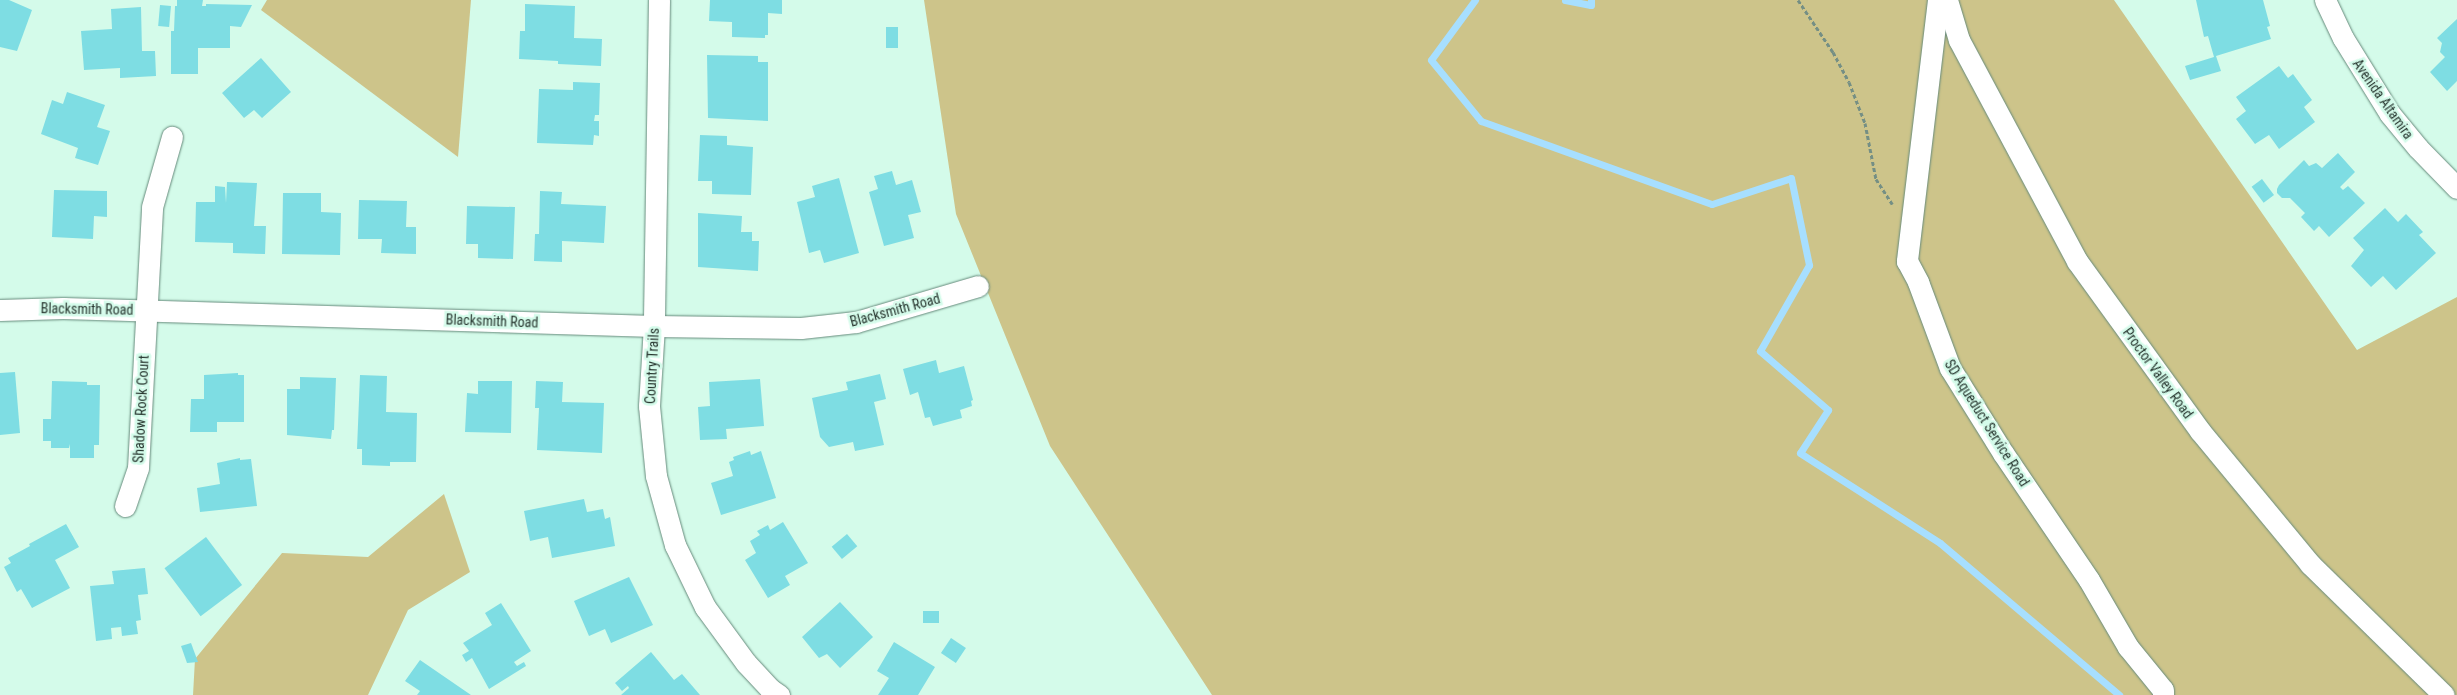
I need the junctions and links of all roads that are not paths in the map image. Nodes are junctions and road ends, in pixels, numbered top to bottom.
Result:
1 (659, 0) edge
2 (1938, 0) edge
3 (1947, 0) edge
4 (2325, 0) edge
5 (172, 137) dead end
6 (2457, 188) edge
7 (978, 286) dead end
8 (0, 310) edge
9 (146, 310) junction
10 (654, 326) junction
11 (125, 506) dead end
12 (779, 695) edge
13 (2163, 695) edge
14 (2444, 695) edge

1 - 10 street, Country Trails
2 - 13 street, SD Aqueduct Service Road
3 - 14 street, Proctor Valley Road
4 - 6 street, Avenida Altamira
5 - 9 street, Shadow Rock Court
7 - 10 street, Blacksmith Road
8 - 9 street, Blacksmith Road
9 - 10 street, Blacksmith Road
9 - 11 street, Shadow Rock Court
10 - 12 street, Country Trails

